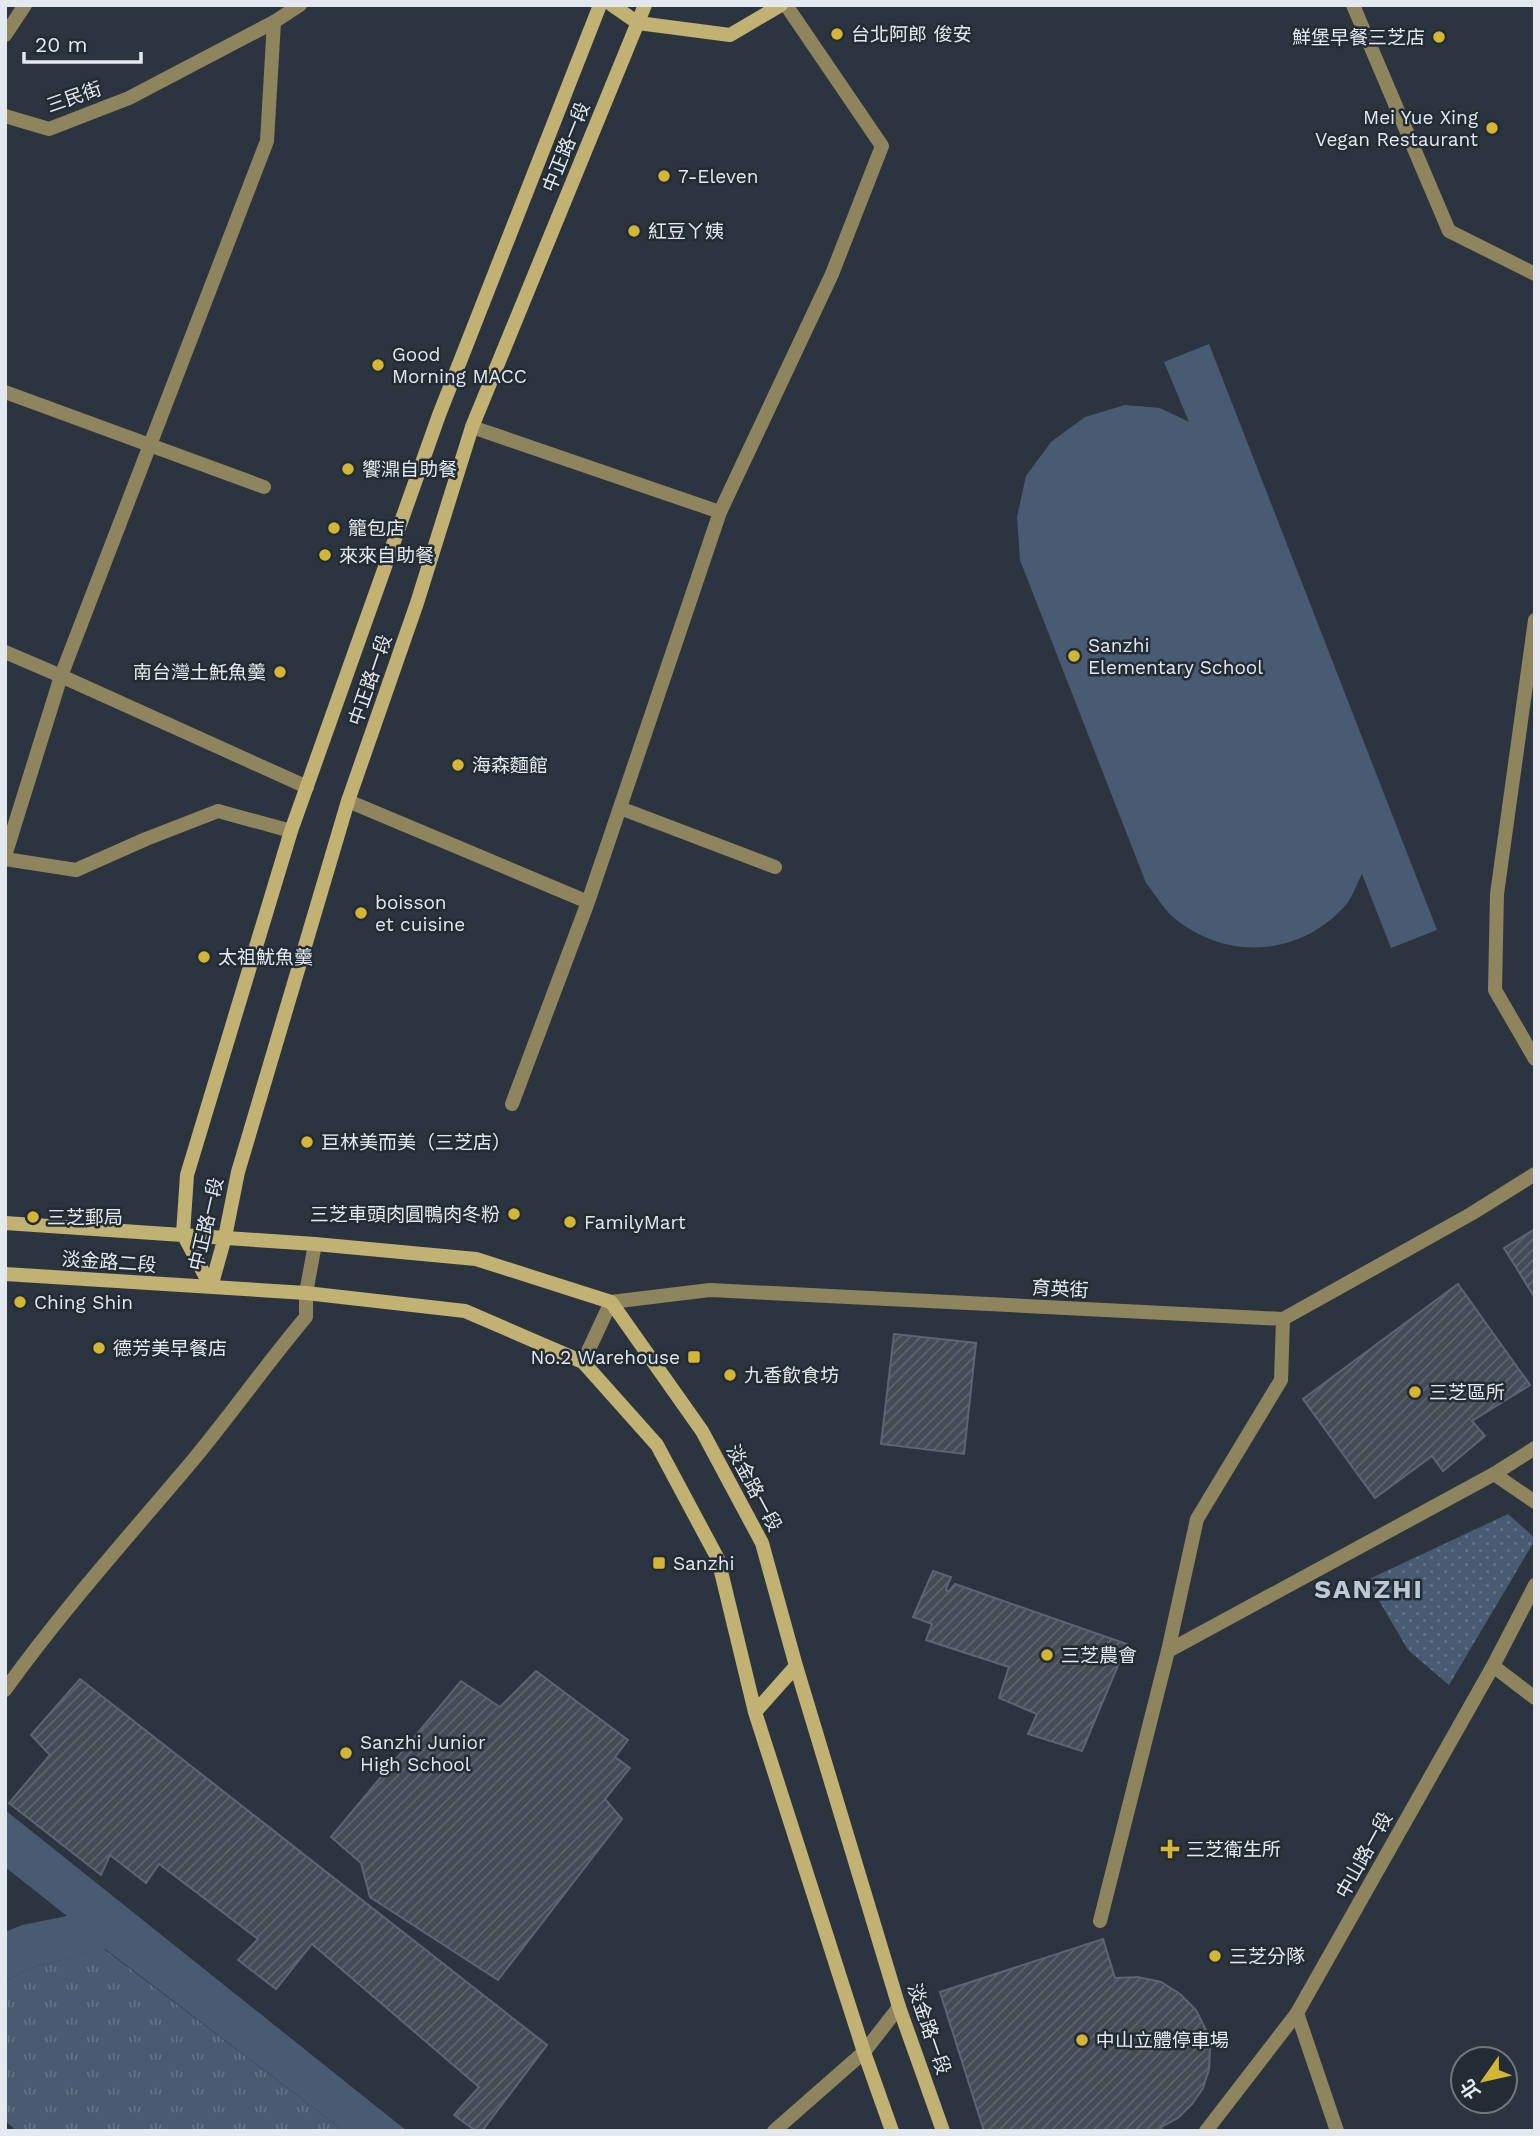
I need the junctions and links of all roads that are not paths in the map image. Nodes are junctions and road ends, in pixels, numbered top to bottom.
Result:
1 (25, 5) edge
2 (300, 5) edge
3 (600, 5) edge
4 (612, 5) edge
5 (645, 5) edge
6 (780, 5) edge
7 (786, 5) edge
8 (1353, 5) edge
9 (274, 22) junction
10 (638, 23) junction
11 (5, 35) edge
12 (5, 116) edge
13 (1535, 274) edge
14 (5, 392) edge
15 (472, 427) junction
16 (149, 444) junction
17 (264, 487) dead end
18 (720, 512) junction
19 (1535, 620) edge
20 (5, 652) edge
21 (61, 676) junction
22 (307, 787) junction
23 (348, 801) junction
24 (620, 808) junction
25 (291, 831) junction
26 (5, 858) edge
27 (775, 867) dead end
28 (588, 902) junction
29 (1535, 1059) edge
30 (512, 1104) dead end
31 (1535, 1174) edge
32 (5, 1223) edge
33 (183, 1234) junction
34 (225, 1237) junction
35 (315, 1244) junction
36 (5, 1274) edge
37 (211, 1287) junction
38 (306, 1293) junction
39 (611, 1302) junction
40 (1283, 1319) junction
41 (583, 1362) junction
42 (1535, 1448) edge
43 (1494, 1474) junction
44 (1535, 1502) edge
45 (1535, 1584) edge
46 (1168, 1651) junction
47 (796, 1666) junction
48 (1493, 1666) junction
49 (5, 1690) edge
50 (1535, 1698) edge
51 (755, 1712) junction
52 (1100, 1921) dead end
53 (899, 2007) junction
54 (1297, 2013) junction
55 (864, 2052) junction
56 (774, 2131) edge
57 (892, 2131) edge
58 (943, 2131) edge
59 (1206, 2131) edge
60 (1337, 2131) edge

1 - 11 street
2 - 9 street, 三民街
3 - 22 main road, 中正路一段
4 - 10 main road
5 - 10 main road, 中正路一段
6 - 10 main road
7 - 18 street
8 - 13 street
9 - 12 street, 三民街
9 - 16 street
10 - 15 main road, 中正路一段
14 - 16 street
15 - 18 street
15 - 23 main road, 中正路一段
16 - 17 street
16 - 21 street
18 - 24 street
19 - 29 street
20 - 21 street
21 - 22 street
21 - 26 street
22 - 25 main road, 中正路一段
23 - 28 street
23 - 34 main road, 中正路一段
24 - 27 street
24 - 28 street
25 - 26 street
25 - 33 main road, 中正路一段
28 - 30 street
31 - 40 street
32 - 33 main road, 淡金路二段
33 - 34 main road, 淡金路二段
33 - 37 main road, 中正路一段
34 - 35 main road
34 - 37 main road, 中正路一段
35 - 38 street
35 - 39 main road
36 - 37 main road, 淡金路二段
37 - 38 main road
38 - 41 main road
38 - 49 street
39 - 40 street, 育英街
39 - 41 street
39 - 47 main road, 淡金路一段
40 - 46 street
41 - 51 main road
42 - 43 street
43 - 44 street
43 - 46 street
45 - 48 street, 中山路一段
46 - 52 street
47 - 51 main road
47 - 53 main road, 淡金路一段
48 - 50 street
48 - 54 street, 中山路一段
51 - 55 main road
53 - 55 street
53 - 58 main road, 淡金路一段
54 - 59 street, 中山路一段
54 - 60 street
55 - 56 street
55 - 57 main road

